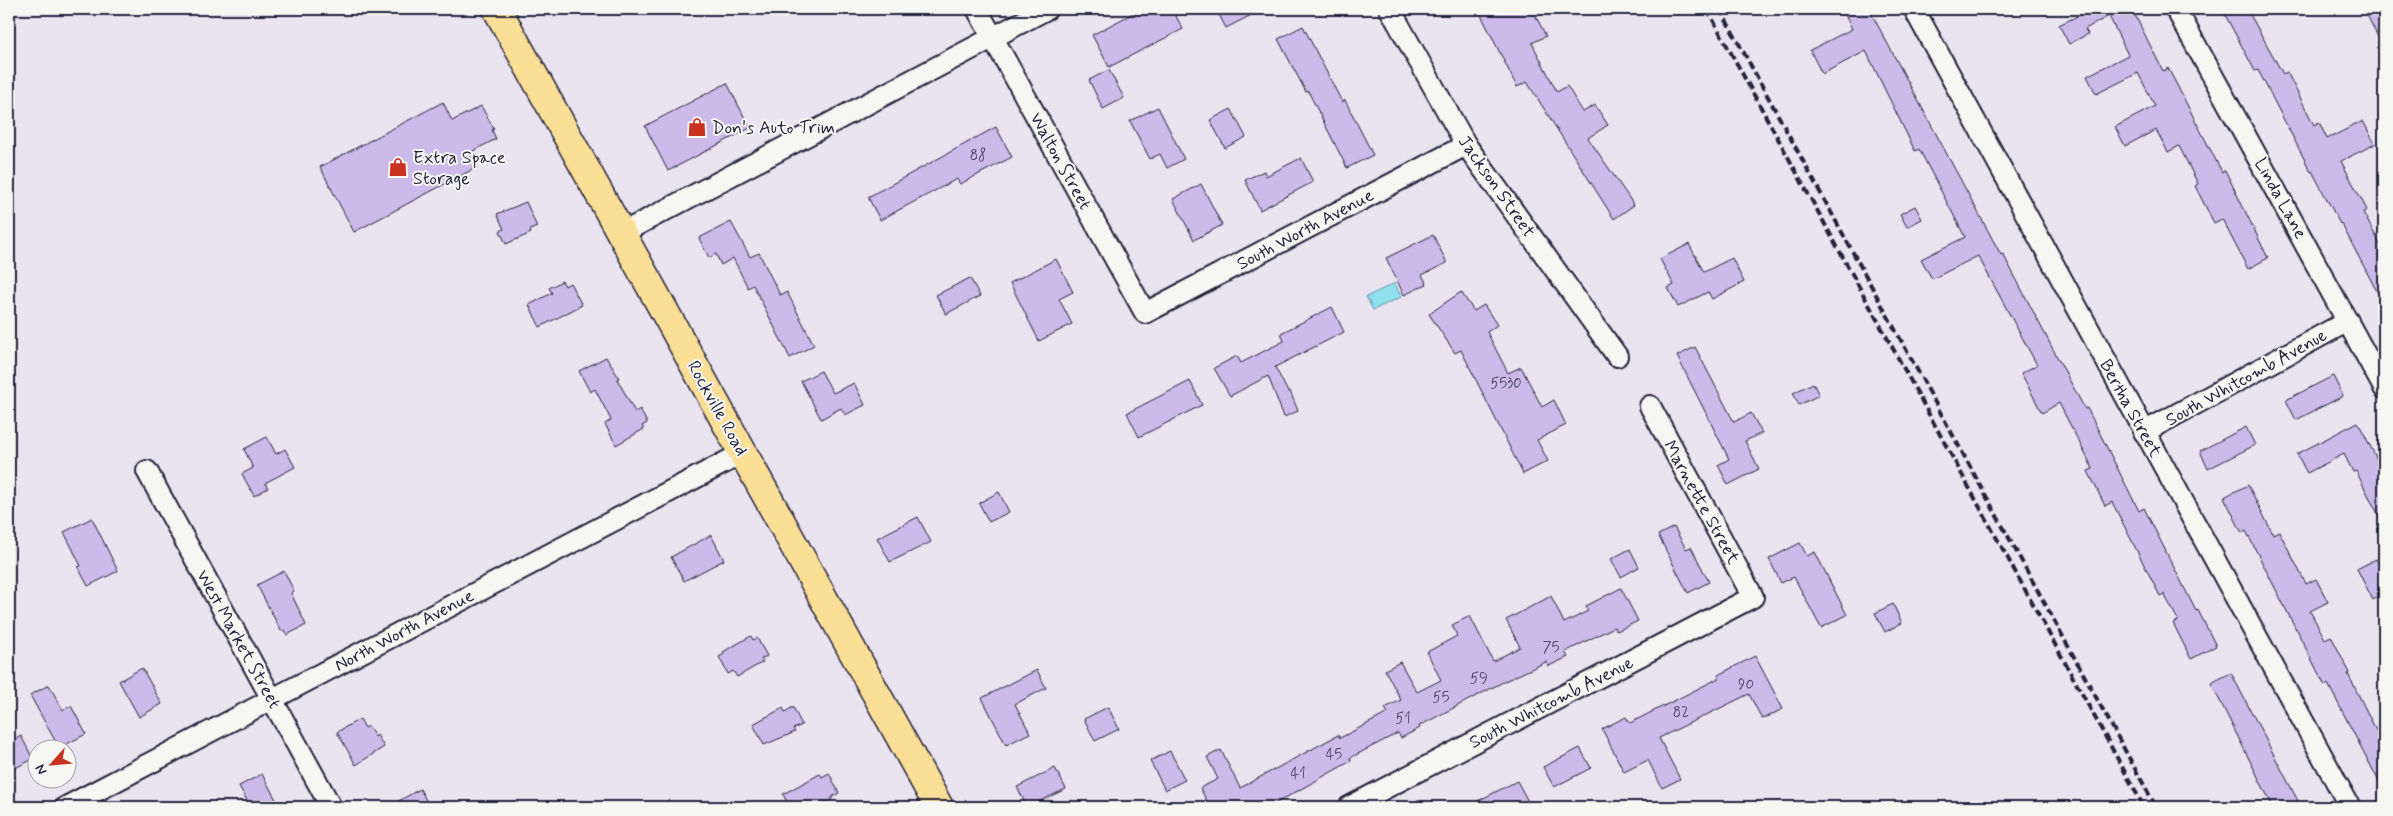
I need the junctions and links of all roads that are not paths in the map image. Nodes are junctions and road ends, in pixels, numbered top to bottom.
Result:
1 (497, 9) edge
2 (977, 9) edge
3 (1047, 9) edge
4 (1390, 9) edge
5 (1914, 9) edge
6 (2176, 9) edge
7 (992, 38) junction
8 (1466, 145) junction
9 (620, 234) junction
10 (1144, 313) joint
11 (2348, 321) junction
12 (1617, 356) dead end
13 (2384, 388) edge
14 (1650, 406) dead end
15 (2144, 432) junction
16 (742, 453) junction
17 (147, 471) dead end
18 (1753, 597) joint
19 (271, 699) junction
20 (66, 807) edge
21 (331, 807) edge
22 (939, 807) edge
23 (1348, 807) edge
24 (2350, 807) edge

1 - 9 main road, Rockville Road
2 - 7 street, Walton Street
3 - 7 street
4 - 8 street, Jackson Street
5 - 15 street, Bertha Street
6 - 11 street, Linda Lane
7 - 9 street
7 - 10 street, Walton Street
8 - 10 street, South Worth Avenue
8 - 12 street, Jackson Street
9 - 16 main road, Rockville Road
11 - 13 street, Linda Lane
11 - 15 street, South Whitcomb Avenue
14 - 18 street, Marnette Street
15 - 24 street, Bertha Street
16 - 19 street, North Worth Avenue
16 - 22 main road, Rockville Road
17 - 19 street, West Market Street
18 - 23 street, South Whitcomb Avenue
19 - 20 street, North Worth Avenue
19 - 21 street, West Market Street

